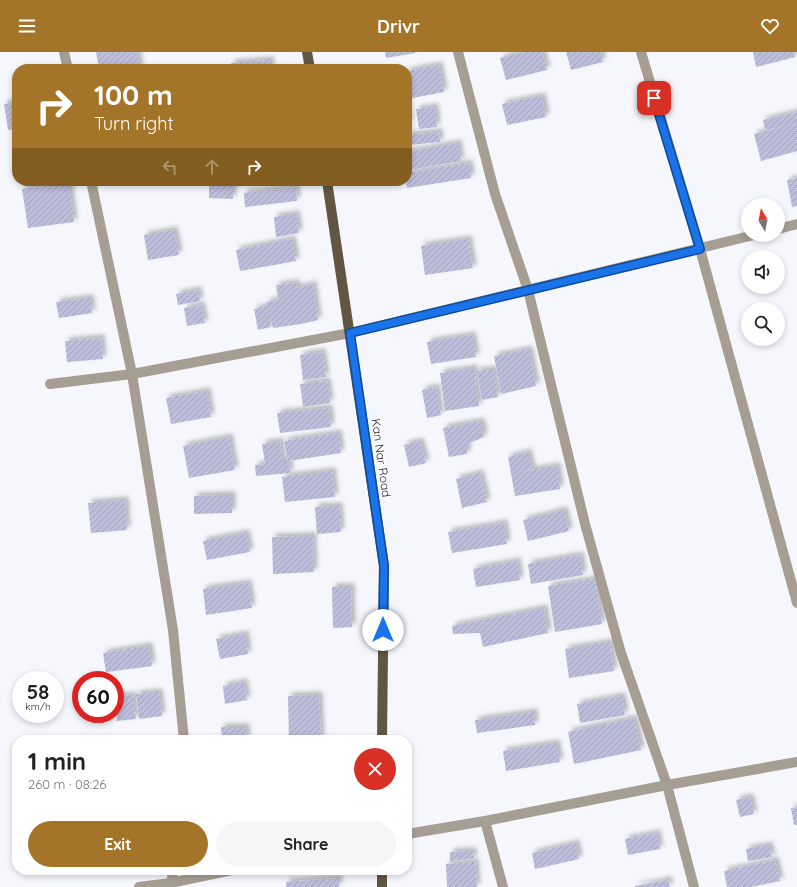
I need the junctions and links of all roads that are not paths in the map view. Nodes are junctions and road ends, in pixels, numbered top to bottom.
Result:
1 (64, 52) edge
2 (307, 52) edge
3 (458, 52) edge
4 (641, 52) edge
5 (67, 64) edge
6 (309, 64) edge
7 (92, 186) edge
8 (328, 186) edge
9 (797, 224) edge
10 (785, 227) edge
11 (741, 238) edge
12 (700, 249) junction
13 (528, 290) junction
14 (350, 333) junction
15 (132, 374) junction
16 (50, 384) dead end
17 (797, 603) edge
18 (184, 735) edge
19 (382, 735) edge
20 (797, 762) edge
21 (667, 785) junction
22 (485, 821) junction
23 (412, 833) edge
24 (172, 875) edge
25 (212, 875) edge
26 (382, 875) edge
27 (171, 885) edge
28 (139, 887) edge
29 (382, 887) edge
30 (503, 887) edge
31 (694, 887) edge

1 - 5 street
2 - 6 main road
3 - 13 street
4 - 12 street
7 - 15 street
8 - 14 main road, Kan Nar Road
9 - 10 street
11 - 12 street
12 - 13 street
12 - 17 street
13 - 14 street
13 - 21 street
14 - 15 street
14 - 19 main road, Kan Nar Road
15 - 16 street
15 - 18 street
20 - 21 street
21 - 22 street
21 - 31 street
22 - 23 street
22 - 30 street
24 - 27 street
25 - 27 street
26 - 29 main road
27 - 28 street

